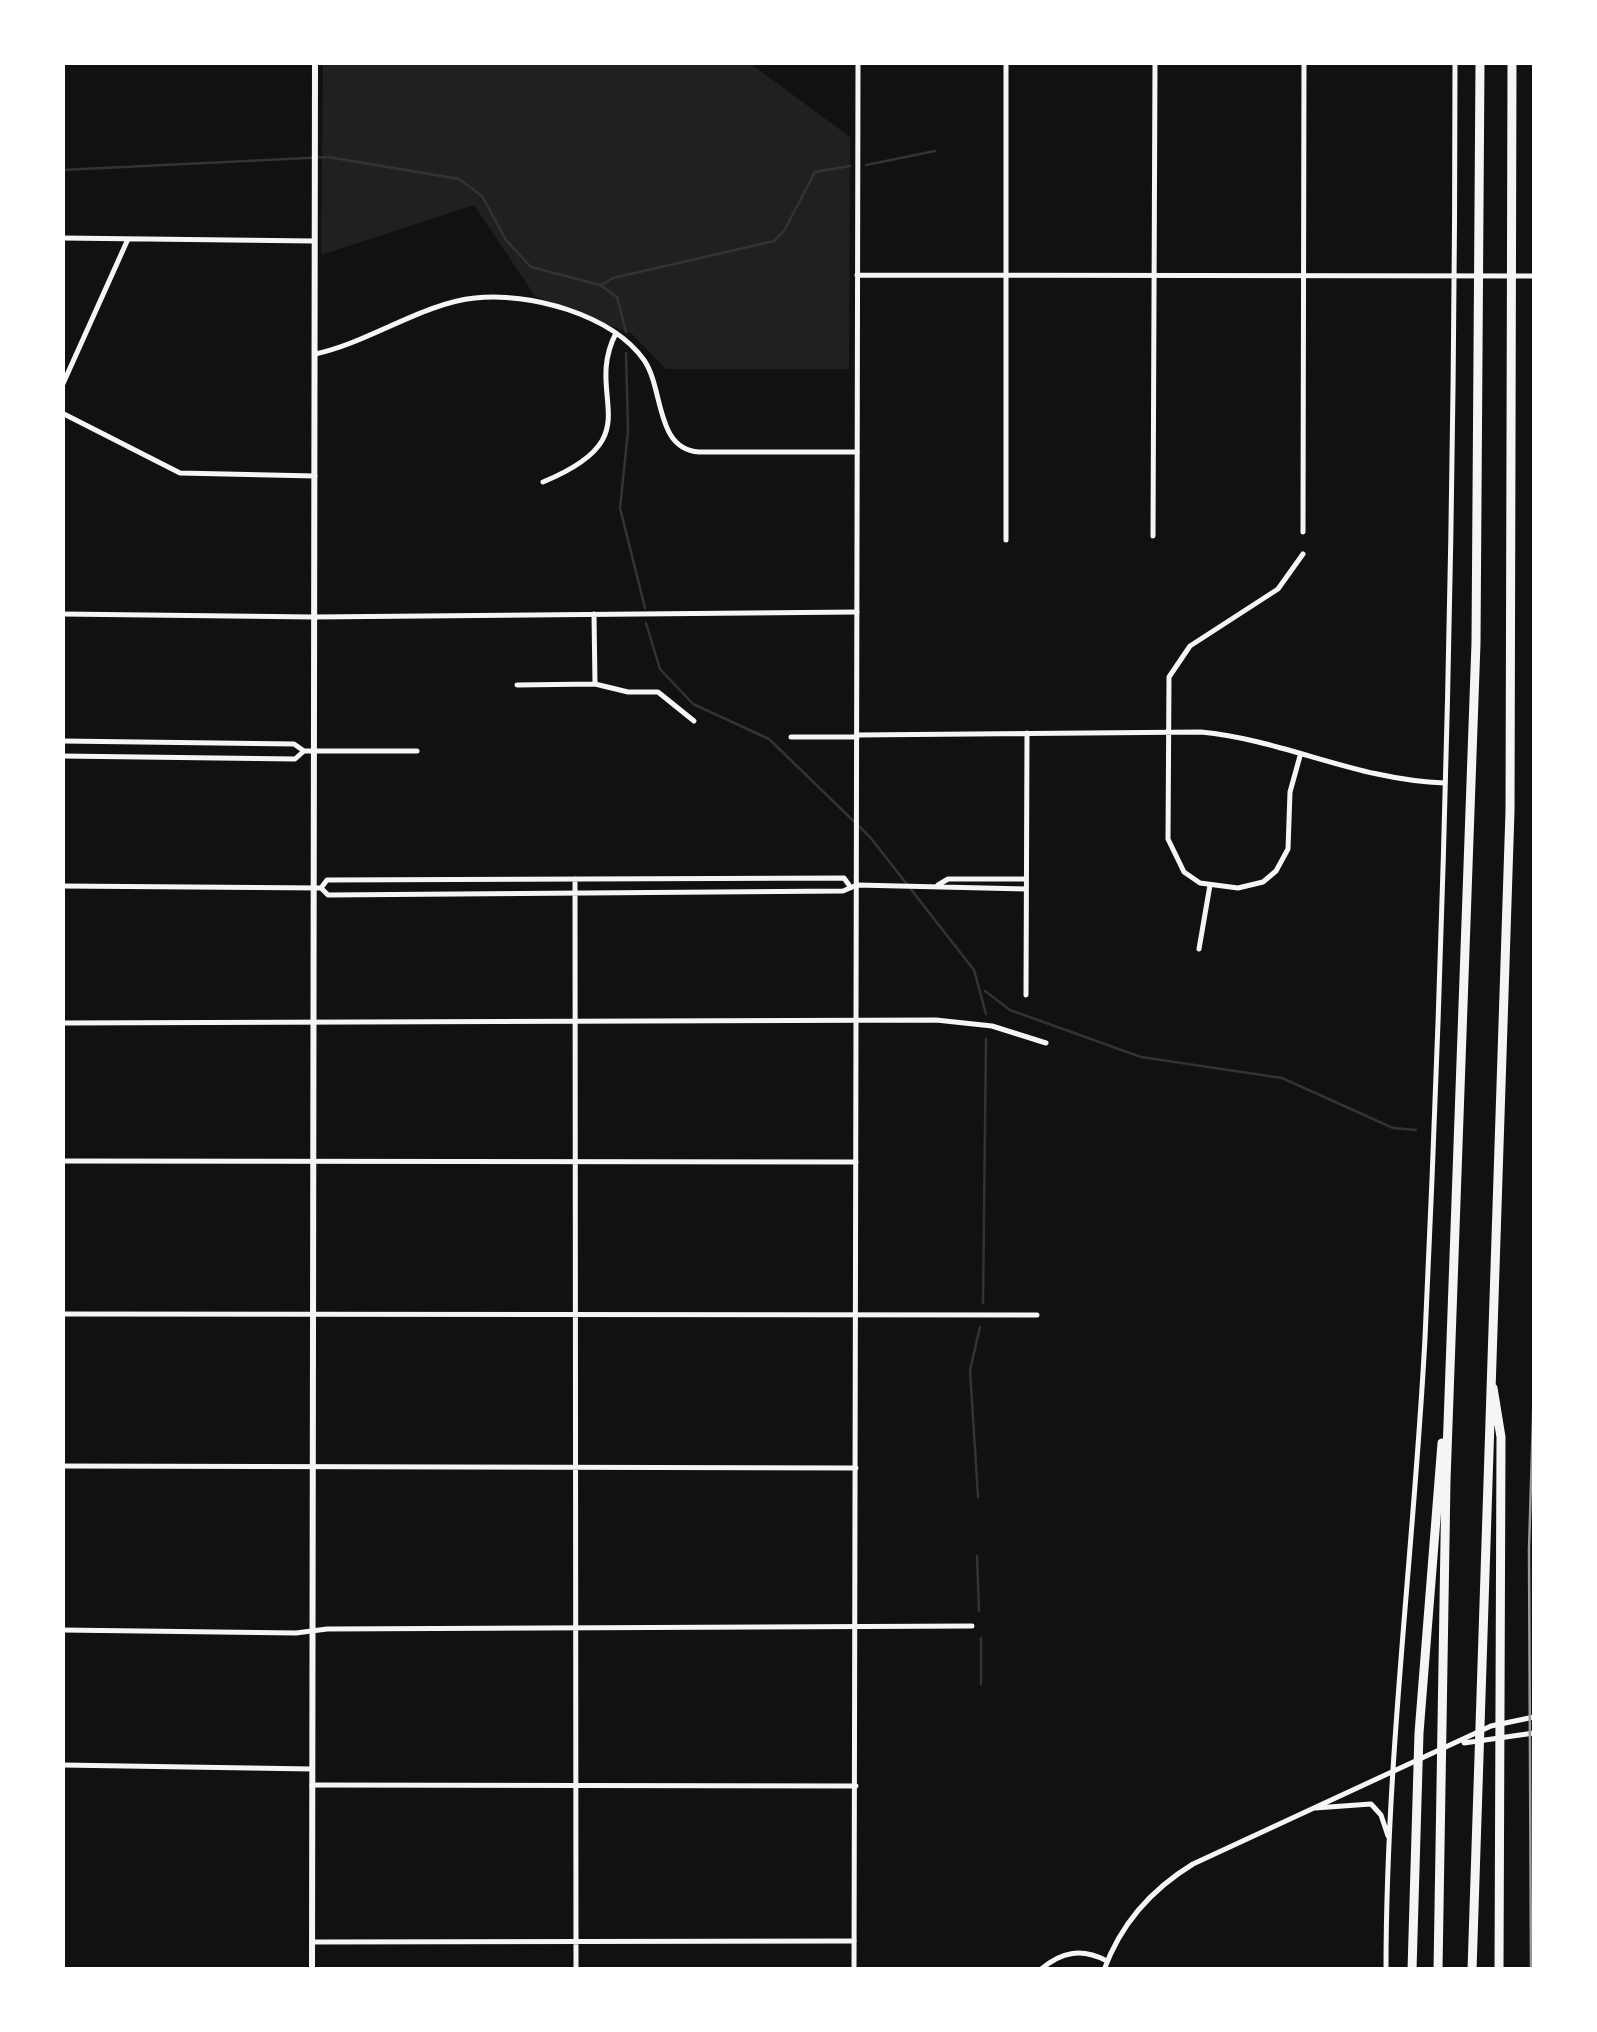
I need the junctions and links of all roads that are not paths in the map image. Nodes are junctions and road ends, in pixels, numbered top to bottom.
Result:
1 (315, 62) edge
2 (858, 62) edge
3 (1006, 62) edge
4 (1155, 62) edge
5 (1304, 62) edge
6 (1455, 62) edge
7 (1480, 62) edge
8 (1512, 62) edge
9 (62, 238) edge
10 (128, 239) junction
11 (315, 241) junction
12 (858, 275) junction
13 (1005, 275) junction
14 (1154, 275) junction
15 (1302, 276) junction
16 (1455, 276) junction
17 (1534, 276) edge
18 (616, 333) junction
19 (315, 354) junction
20 (62, 386) edge
21 (62, 413) edge
22 (858, 452) junction
23 (315, 476) junction
24 (542, 482) dead end
25 (1303, 532) dead end
26 (1153, 536) dead end
27 (1006, 540) dead end
28 (1303, 554) dead end
29 (857, 612) junction
30 (62, 614) edge
31 (594, 614) junction
32 (314, 617) junction
33 (517, 684) dead end
34 (594, 684) junction
35 (694, 720) dead end
36 (1168, 732) junction
37 (1027, 734) junction
38 (857, 736) junction
39 (791, 737) dead end
40 (62, 742) edge
41 (417, 751) dead end
42 (304, 752) junction
43 (313, 752) junction
44 (62, 756) edge
45 (1300, 756) junction
46 (1445, 783) junction
47 (720, 878) junction
48 (575, 879) junction
49 (1026, 879) junction
50 (443, 880) junction
51 (853, 885) junction
52 (938, 885) junction
53 (1210, 885) junction
54 (62, 886) edge
55 (316, 888) junction
56 (1026, 890) junction
57 (719, 892) junction
58 (575, 893) junction
59 (443, 894) junction
60 (1199, 949) dead end
61 (1026, 995) dead end
62 (856, 1020) junction
63 (576, 1022) junction
64 (62, 1023) edge
65 (312, 1024) junction
66 (1046, 1043) dead end
67 (62, 1161) edge
68 (576, 1162) junction
69 (856, 1162) junction
70 (311, 1163) junction
71 (62, 1314) edge
72 (574, 1315) junction
73 (856, 1315) junction
74 (1036, 1316) dead end
75 (312, 1317) junction
76 (1454, 1337) junction
77 (1490, 1365) junction
78 (62, 1466) edge
79 (575, 1468) junction
80 (856, 1468) junction
81 (311, 1469) junction
82 (856, 1626) junction
83 (972, 1626) dead end
84 (576, 1627) junction
85 (62, 1630) edge
86 (312, 1631) junction
87 (1534, 1718) edge
88 (1534, 1733) edge
89 (1461, 1743) junction
90 (62, 1765) edge
91 (312, 1769) junction
92 (1392, 1769) junction
93 (574, 1784) junction
94 (312, 1785) junction
95 (856, 1786) junction
96 (1307, 1810) junction
97 (1390, 1839) junction
98 (576, 1941) junction
99 (855, 1941) junction
100 (312, 1942) junction
101 (1107, 1961) junction
102 (312, 1970) edge
103 (576, 1970) edge
104 (854, 1970) edge
105 (1040, 1970) edge
106 (1104, 1970) edge
107 (1386, 1970) edge
108 (1412, 1970) edge
109 (1438, 1970) edge
110 (1472, 1970) edge
111 (1499, 1970) edge

1 - 11 main road
2 - 12 street
3 - 13 street
4 - 14 street
5 - 15 street
6 - 16 street
7 - 76 highway
8 - 77 highway
9 - 10 street
10 - 11 street
10 - 20 street
11 - 19 main road
12 - 13 street
12 - 22 street
13 - 14 street
13 - 27 street
14 - 15 street
14 - 26 street
15 - 16 street
15 - 25 street
16 - 17 street
16 - 46 street
18 - 19 street
18 - 22 street
18 - 24 street
19 - 23 main road
21 - 23 street
22 - 29 street
23 - 32 main road
28 - 36 street
29 - 31 street
29 - 38 street
30 - 32 street
31 - 32 street
31 - 34 street
32 - 43 main road
33 - 34 street
34 - 35 street
36 - 37 street
36 - 45 street
36 - 53 street
37 - 38 street
37 - 49 street
38 - 39 street
38 - 51 street
40 - 42 street
41 - 43 street
42 - 43 street
42 - 44 street
43 - 55 main road
45 - 46 street
45 - 53 street
46 - 92 street
47 - 48 street
47 - 51 street
47 - 57 street
48 - 50 street
48 - 58 street
49 - 52 street
49 - 56 street
50 - 55 street
50 - 59 street
51 - 52 street
51 - 57 street
51 - 62 street
52 - 56 street
53 - 60 street
54 - 55 street
55 - 59 street
55 - 65 main road
56 - 61 street
57 - 58 street
58 - 59 street
58 - 63 street
62 - 63 street
62 - 66 street
62 - 69 street
63 - 65 street
63 - 68 street
64 - 65 street
65 - 70 main road
67 - 70 street
68 - 69 street
68 - 70 street
68 - 72 street
69 - 73 street
70 - 75 main road
71 - 75 street
72 - 73 street
72 - 75 street
72 - 79 street
73 - 74 street
73 - 80 street
75 - 81 main road
76 - 108 highway
76 - 109 highway
77 - 110 highway
77 - 111 highway
78 - 81 street
79 - 80 street
79 - 81 street
79 - 84 street
80 - 82 street
81 - 86 main road
82 - 83 street
82 - 84 street
82 - 95 street
84 - 86 street
84 - 93 street
85 - 86 street
86 - 91 main road
87 - 89 street
88 - 89 street
89 - 92 street
90 - 91 street
91 - 94 main road
92 - 96 street
92 - 97 street
93 - 94 street
93 - 95 street
93 - 98 street
94 - 100 main road
95 - 99 street
96 - 97 street
96 - 101 street
97 - 107 street
98 - 99 street
98 - 100 street
98 - 103 street
99 - 104 street
100 - 102 main road
101 - 105 street
101 - 106 street

